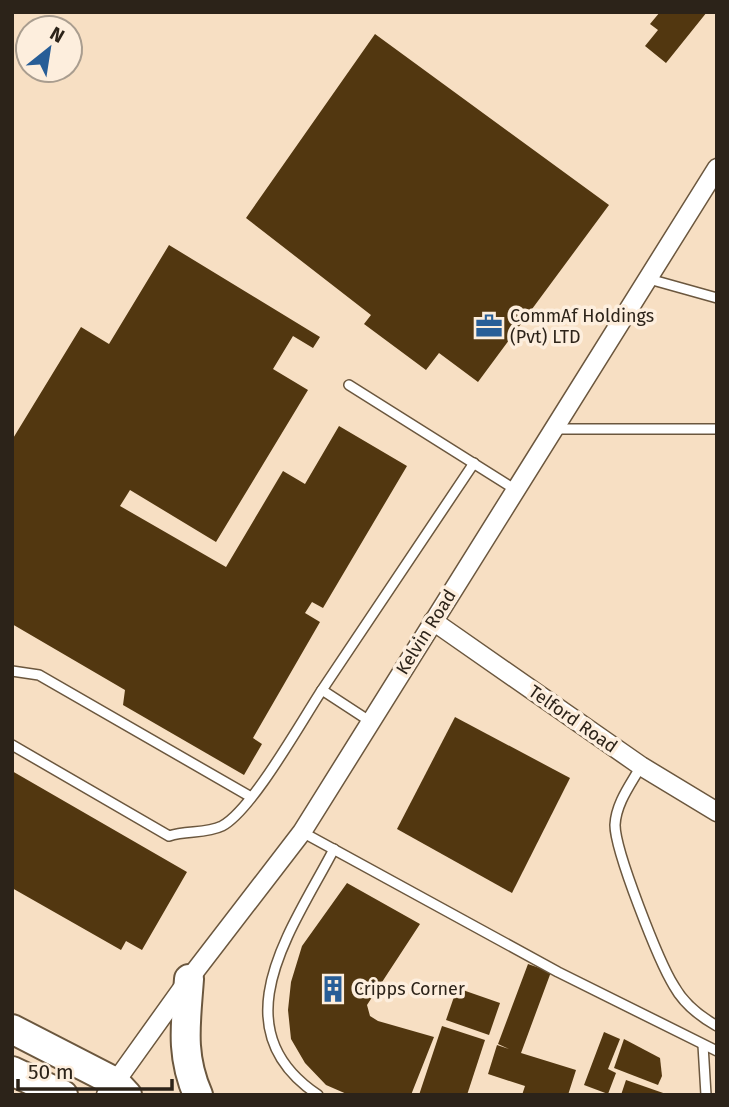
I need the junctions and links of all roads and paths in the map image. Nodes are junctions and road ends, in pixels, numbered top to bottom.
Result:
1 (717, 168) edge
2 (649, 279) junction
3 (717, 298) edge
4 (349, 384) dead end
5 (554, 429) junction
6 (717, 429) edge
7 (474, 463) junction
8 (516, 489) junction
9 (433, 621) junction
10 (12, 671) edge
11 (322, 690) junction
12 (371, 722) junction
13 (12, 745) edge
14 (642, 766) junction
15 (251, 797) junction
16 (717, 812) edge
17 (302, 832) junction
18 (334, 849) junction
19 (189, 979) junction
20 (717, 1026) edge
21 (12, 1029) edge
22 (703, 1045) junction
23 (717, 1051) edge
24 (12, 1071) edge
25 (116, 1091) edge
26 (63, 1095) edge
27 (198, 1095) edge
28 (318, 1095) edge
29 (706, 1095) edge

1 - 2 street, Kelvin Road
2 - 3 lane
2 - 5 street, Kelvin Road
4 - 7 lane
5 - 6 lane
5 - 8 street, Kelvin Road
7 - 8 lane
7 - 11 lane
8 - 9 street, Kelvin Road
9 - 12 street, Kelvin Road
9 - 14 street, Telford Road
10 - 15 lane
11 - 12 lane
11 - 15 lane
12 - 17 street, Kelvin Road
13 - 15 lane
14 - 16 street, Telford Road
14 - 20 lane
17 - 18 lane
17 - 19 street, Kelvin Road
18 - 22 lane
18 - 28 lane
19 - 25 street, Kelvin Road
19 - 27 main road
21 - 25 main road
22 - 23 lane
22 - 29 lane
24 - 26 main road

